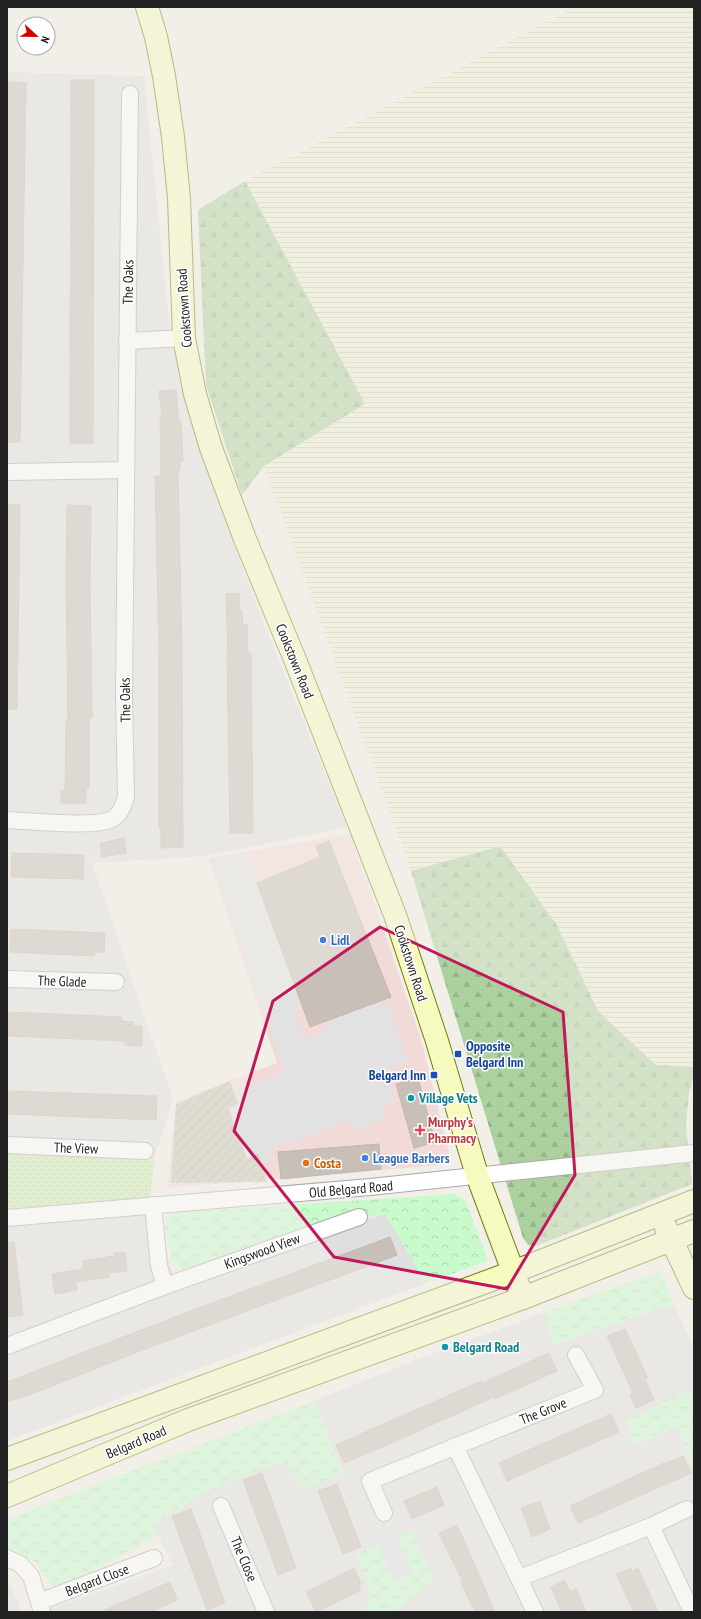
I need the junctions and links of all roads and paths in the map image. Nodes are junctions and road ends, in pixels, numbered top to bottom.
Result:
1 (147, 7) edge
2 (130, 94) dead end
3 (184, 338) junction
4 (127, 341) junction
5 (126, 470) junction
6 (7, 472) edge
7 (7, 820) edge
8 (7, 979) edge
9 (116, 982) dead end
10 (7, 1145) edge
11 (145, 1151) dead end
12 (693, 1153) edge
13 (477, 1175) junction
14 (694, 1201) edge
15 (153, 1206) junction
16 (660, 1214) junction
17 (359, 1217) dead end
18 (7, 1218) edge
19 (694, 1232) edge
20 (672, 1240) junction
21 (513, 1272) junction
22 (165, 1286) junction
23 (694, 1288) edge
24 (523, 1298) junction
25 (7, 1346) edge
26 (576, 1355) dead end
27 (455, 1446) junction
28 (7, 1459) edge
29 (7, 1496) edge
30 (222, 1506) dead end
31 (687, 1509) dead end
32 (384, 1513) dead end
33 (651, 1526) junction
34 (7, 1558) edge
35 (154, 1558) dead end
36 (520, 1578) junction
37 (41, 1607) edge
38 (266, 1612) edge
39 (535, 1612) edge
40 (692, 1612) edge

1 - 3 main road, Cookstown Road
2 - 4 street, The Oaks
3 - 4 street
3 - 13 main road, Cookstown Road
4 - 5 street, The Oaks
5 - 6 street
5 - 7 street, The Oaks
8 - 9 street, The Glade
10 - 11 street, The View
12 - 13 street, Old Belgard Road
13 - 15 street, Old Belgard Road
13 - 21 main road, Cookstown Road
14 - 16 main road, Belgard Road
15 - 18 street, Old Belgard Road
15 - 22 street
16 - 20 main road
16 - 21 main road, Belgard Road
17 - 22 street, Kingswood View
19 - 20 main road, Belgard Road
20 - 23 main road
20 - 24 main road, Belgard Road
21 - 24 main road, Cookstown Road
21 - 28 main road, Belgard Road
22 - 25 street, Kingswood View
24 - 29 main road, Belgard Road
26 - 27 street, The Grove
27 - 32 street, The Grove
27 - 36 street
30 - 38 street, The Close
31 - 33 street
33 - 36 street
33 - 40 street
34 - 37 street
35 - 37 street, Belgard Close
36 - 39 street

